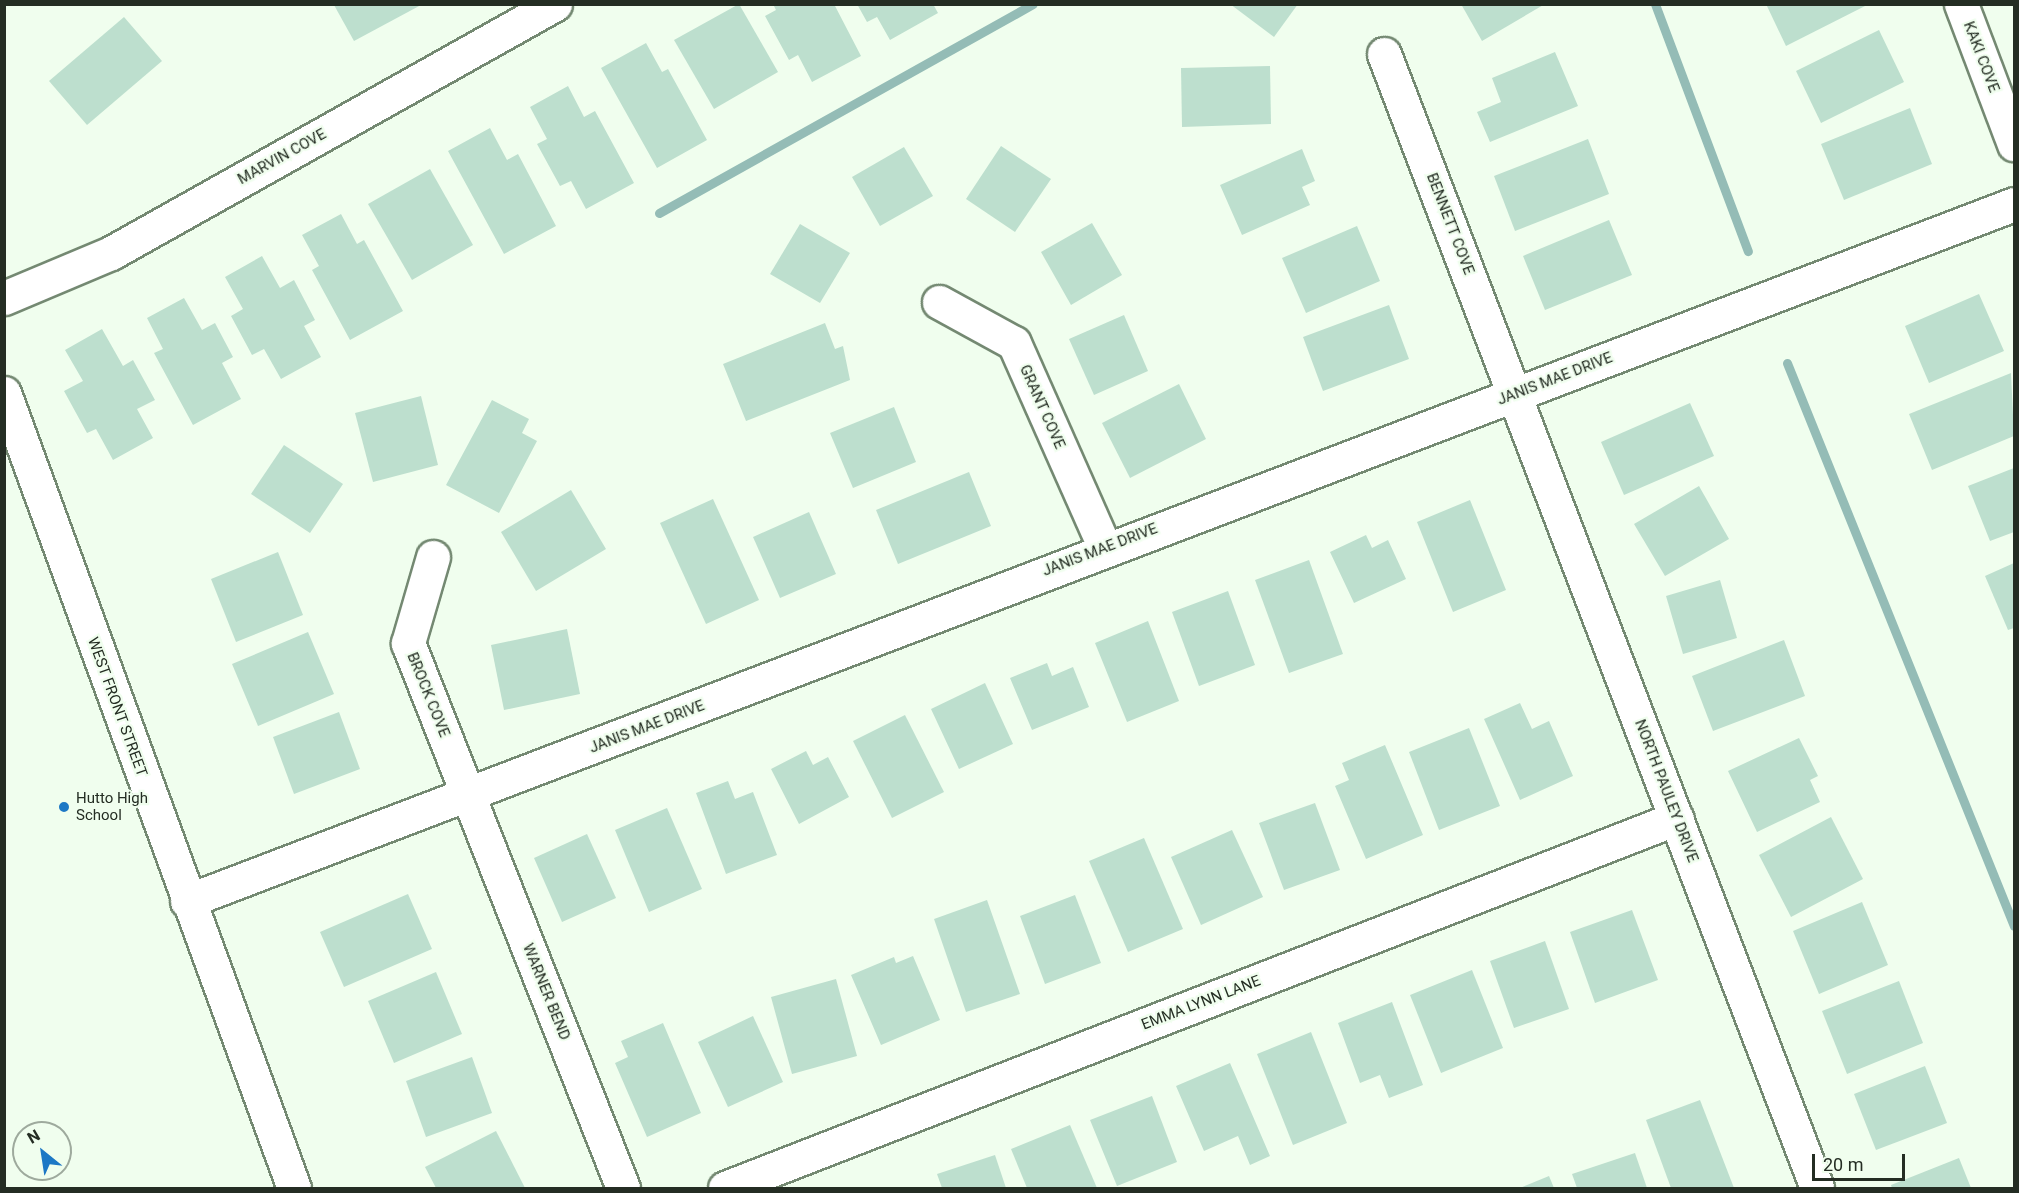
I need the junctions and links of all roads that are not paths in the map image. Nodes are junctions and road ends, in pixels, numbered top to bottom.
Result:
1 (555, 4) edge
2 (1961, 4) edge
3 (1384, 54) dead end
4 (2014, 144) edge
5 (2014, 204) edge
6 (4, 298) edge
7 (939, 302) dead end
8 (4, 393) edge
9 (1516, 393) junction
10 (1105, 548) junction
11 (433, 556) dead end
12 (468, 796) junction
13 (1677, 818) junction
14 (188, 901) junction
15 (294, 1188) edge
16 (623, 1188) edge
17 (725, 1188) edge
18 (1817, 1188) edge

1 - 6 street, MARVIN COVE
2 - 4 street, KAKI COVE
3 - 9 street, BENNETT COVE
5 - 9 street, JANIS MAE DRIVE
7 - 10 street, GRANT COVE
8 - 14 street, WEST FRONT STREET
9 - 10 street, JANIS MAE DRIVE
9 - 13 street, NORTH PAULEY DRIVE
10 - 12 street, JANIS MAE DRIVE
11 - 12 street, BROCK COVE
12 - 14 street, JANIS MAE DRIVE
12 - 16 street, WARNER BEND
13 - 17 street, EMMA LYNN LANE
13 - 18 street, NORTH PAULEY DRIVE
14 - 15 street, WEST FRONT STREET

